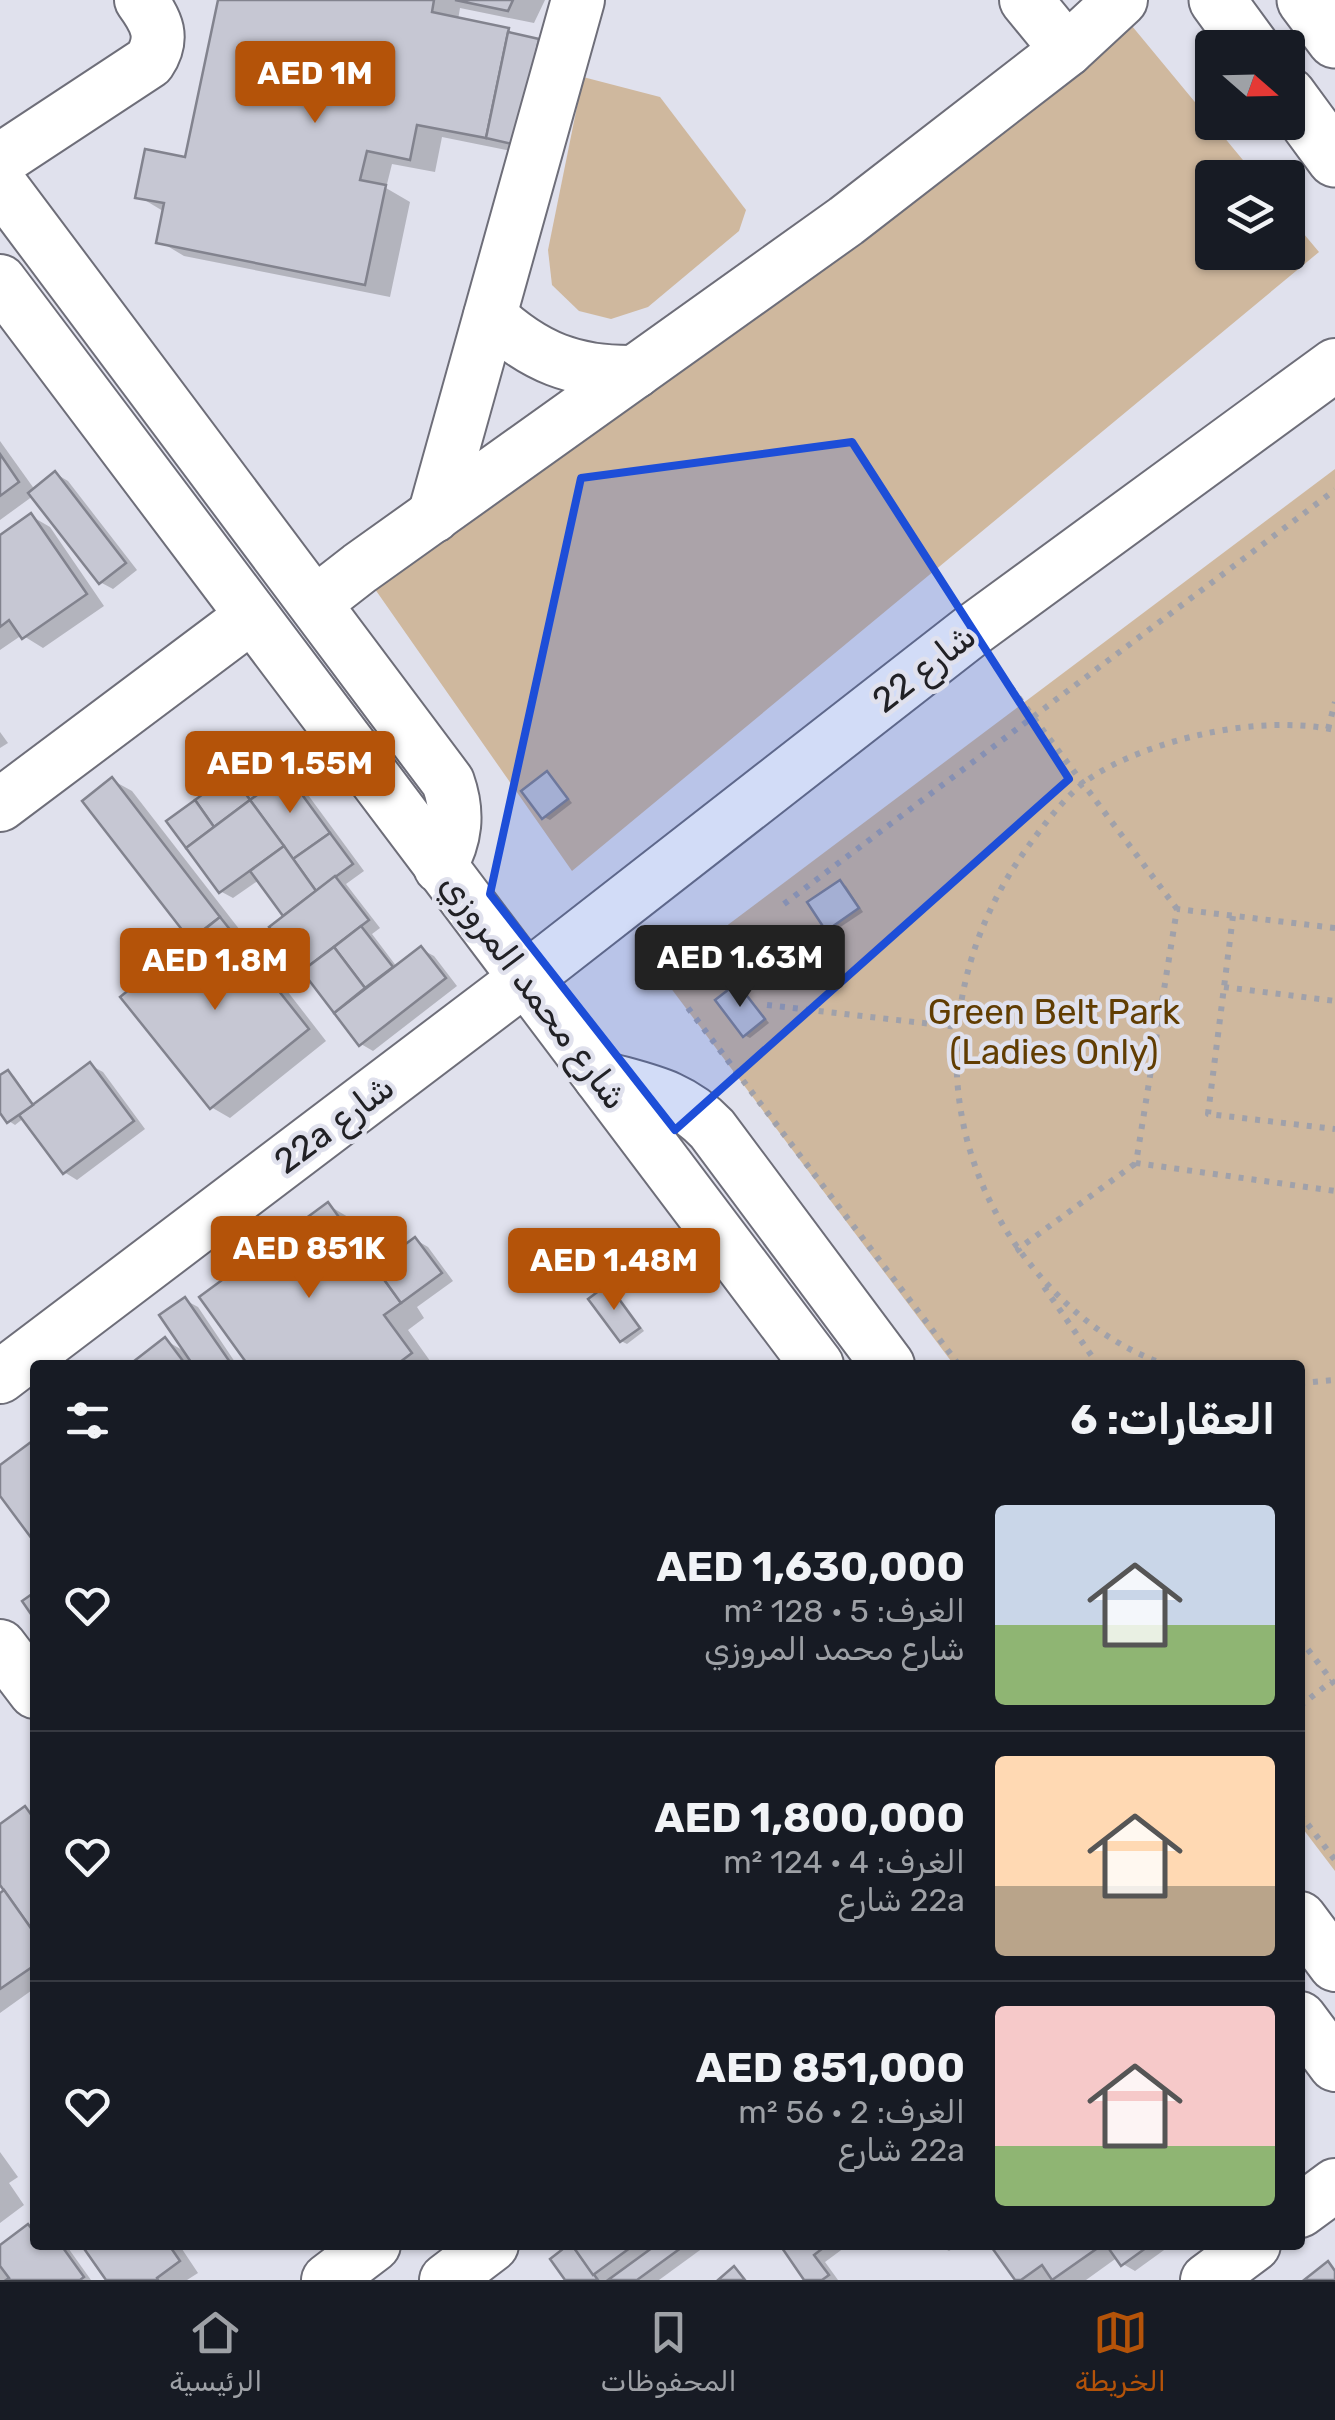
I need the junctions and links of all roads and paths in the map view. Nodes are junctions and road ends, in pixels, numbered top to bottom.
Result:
1 (141, 0) edge
2 (578, 0) edge
3 (1026, 0) edge
4 (1122, 0) edge
5 (1217, 0) edge
6 (1305, 0) edge
7 (1239, 30) edge
8 (1335, 40) edge
9 (1067, 50) junction
10 (1305, 119) edge
11 (0, 160) edge
12 (1335, 160) edge
13 (0, 184) edge
14 (3, 292) edge
15 (490, 316) junction
16 (1333, 365) edge
17 (635, 372) junction
18 (1335, 490) edge
19 (1327, 496) junction
20 (1335, 506) edge
21 (434, 516) junction
22 (315, 603) junction
23 (252, 616) junction
24 (970, 632) junction
25 (1335, 702) edge
26 (1034, 716) junction
27 (1332, 729) edge
28 (1083, 783) junction
29 (0, 805) edge
30 (440, 867) junction
31 (784, 904) dead end
32 (1177, 908) junction
33 (1233, 916) junction
34 (1335, 928) edge
35 (525, 979) junction
36 (1224, 987) junction
37 (1335, 1001) edge
38 (767, 1005) dead end
39 (688, 1008) dead end
40 (958, 1027) junction
41 (600, 1078) junction
42 (1335, 1129) edge
43 (1136, 1164) junction
44 (1335, 1191) edge
45 (1018, 1249) junction
46 (804, 1360) edge
47 (884, 1360) edge
48 (956, 1360) edge
49 (1095, 1360) edge
50 (1157, 1360) edge
51 (0, 1377) edge
52 (1335, 1380) edge
53 (1305, 1383) edge
54 (0, 1646) edge
55 (1305, 1647) edge
56 (1333, 1683) edge
57 (30, 1685) edge
58 (1305, 1703) edge
59 (1305, 1821) edge
60 (1335, 1860) edge
61 (1305, 1925) edge
62 (1335, 1965) edge
63 (1305, 2025) edge
64 (1335, 2065) edge
65 (1335, 2185) edge
66 (1305, 2207) edge
67 (485, 2250) edge
68 (496, 2250) edge
69 (1247, 2250) edge
70 (446, 2280) edge
71 (518, 2280) edge
72 (1207, 2280) edge

1 - 11 street
2 - 15 street
3 - 9 street
4 - 9 street
5 - 7 main road
6 - 8 main road
9 - 17 street
10 - 12 main road
13 - 22 street
14 - 23 street, شارع محمد المروزي
15 - 17 street
15 - 21 street
16 - 24 street, شارع 22
17 - 21 street
18 - 19 path
19 - 20 path
19 - 26 path
21 - 22 street
22 - 30 street
23 - 29 street
23 - 30 street, شارع محمد المروزي
24 - 26 path
24 - 35 street, شارع 22
25 - 27 path
26 - 28 path
26 - 31 path
27 - 28 path
28 - 32 path
28 - 40 path
30 - 35 street, شارع محمد المروزي
32 - 33 path
32 - 43 path
33 - 34 path
33 - 36 path
35 - 41 street, شارع محمد المروزي
35 - 51 street, 22a شارع
36 - 37 path
36 - 42 path
38 - 40 path
39 - 48 path
40 - 45 path
41 - 46 street, شارع محمد المروزي
41 - 47 street
43 - 44 path
43 - 45 path
45 - 49 path
45 - 50 path
52 - 53 path
54 - 57 street
55 - 56 path
56 - 58 path
59 - 60 path
61 - 62 street
63 - 64 street
65 - 66 street
67 - 70 street
68 - 71 street
69 - 72 street

